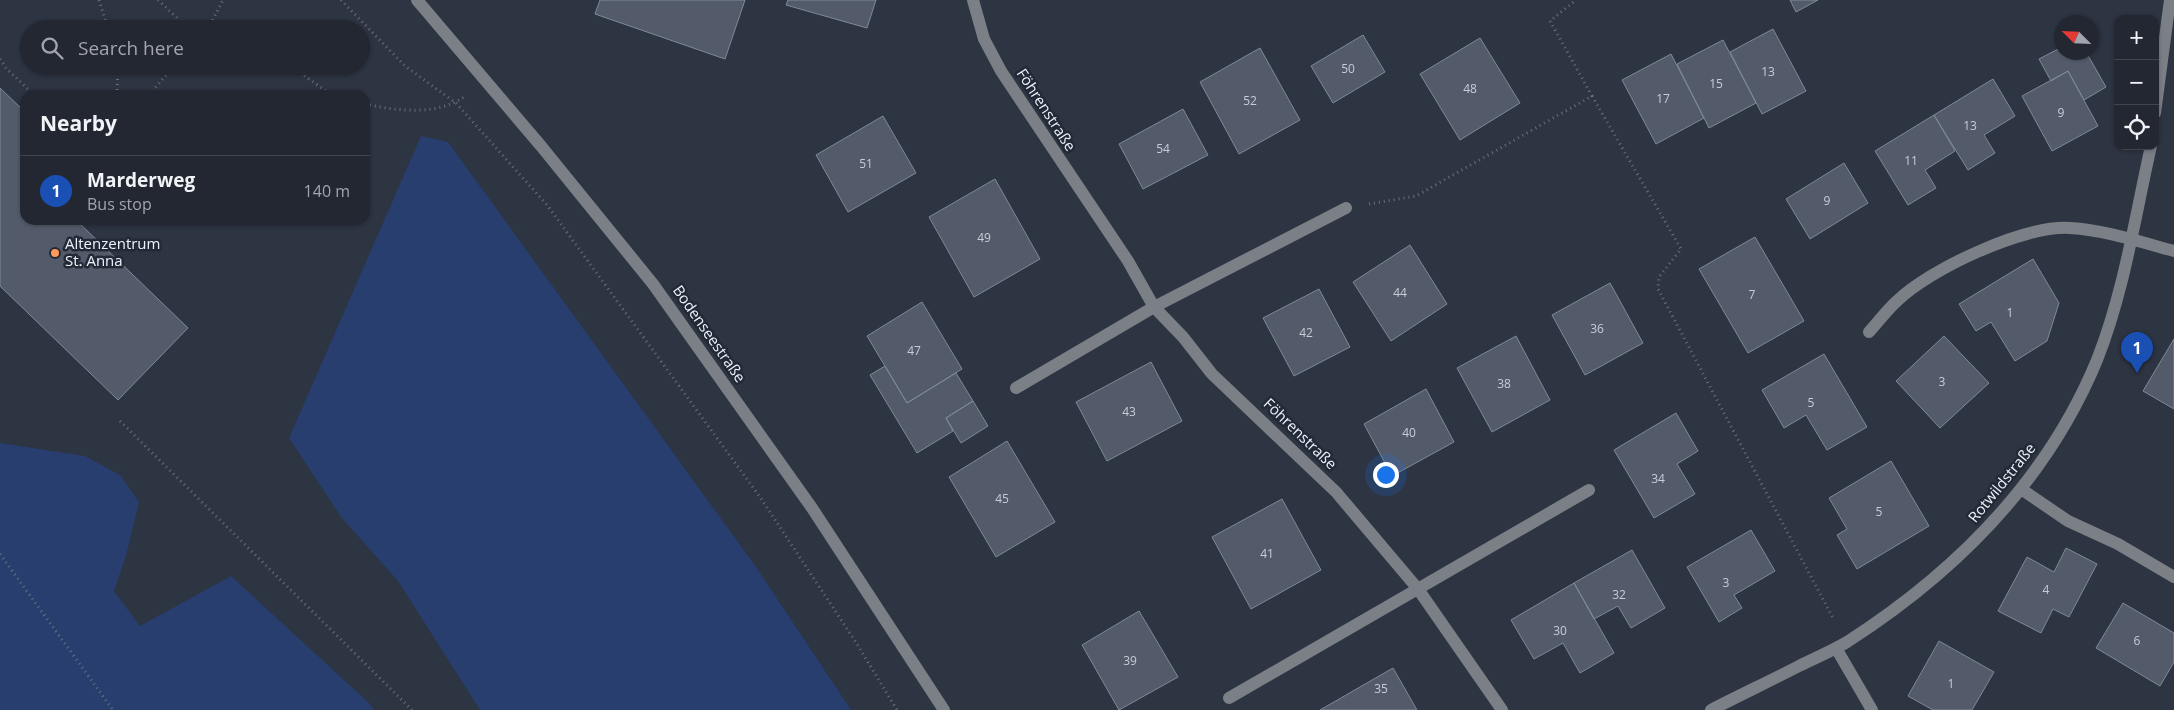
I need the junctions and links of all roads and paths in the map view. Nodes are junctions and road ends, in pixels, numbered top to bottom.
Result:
1 (99, 0) edge
2 (158, 0) edge
3 (223, 0) edge
4 (341, 0) edge
5 (417, 0) edge
6 (974, 0) edge
7 (1576, 0) edge
8 (2170, 0) edge
9 (105, 20) edge
10 (179, 20) edge
11 (213, 20) edge
12 (360, 20) edge
13 (370, 30) edge
14 (0, 59) edge
15 (118, 75) edge
16 (166, 75) edge
17 (303, 75) edge
18 (486, 80) junction
19 (29, 90) edge
20 (117, 90) edge
21 (153, 90) edge
22 (325, 90) edge
23 (1592, 96) junction
24 (456, 103) junction
25 (370, 105) edge
26 (2156, 105) edge
27 (2150, 150) edge
28 (1346, 208) joint
29 (2130, 238) junction
30 (2174, 252) edge
31 (1154, 307) junction
32 (1869, 332) dead end
33 (1016, 388) dead end
34 (120, 421) dead end
35 (2021, 489) junction
36 (1589, 490) dead end
37 (0, 554) edge
38 (2174, 577) edge
39 (1418, 589) junction
40 (1841, 645) junction
41 (1229, 698) dead end
42 (113, 710) edge
43 (412, 710) edge
44 (897, 710) edge
45 (944, 710) edge
46 (1502, 710) edge
47 (1711, 710) edge
48 (1872, 710) edge

1 - 9 path
2 - 10 path
3 - 11 path
4 - 12 path
5 - 18 street, Bodenseestraße
6 - 31 street, Föhrenstraße
7 - 23 path
8 - 26 street
13 - 24 path
14 - 19 path
15 - 20 path
16 - 21 path
17 - 22 path
18 - 24 path
18 - 45 street, Bodenseestraße
23 - 28 path
23 - 40 path
24 - 25 path
24 - 44 path
27 - 29 street, Rotwildstraße
28 - 31 street
29 - 30 street
29 - 32 street
29 - 35 street, Rotwildstraße
31 - 33 street
31 - 39 street, Föhrenstraße
34 - 43 path
35 - 38 street
35 - 40 street, Rotwildstraße
36 - 39 street
37 - 42 path
39 - 41 street
39 - 46 street, Föhrenstraße
40 - 47 street, Rotwildstraße
40 - 48 street

